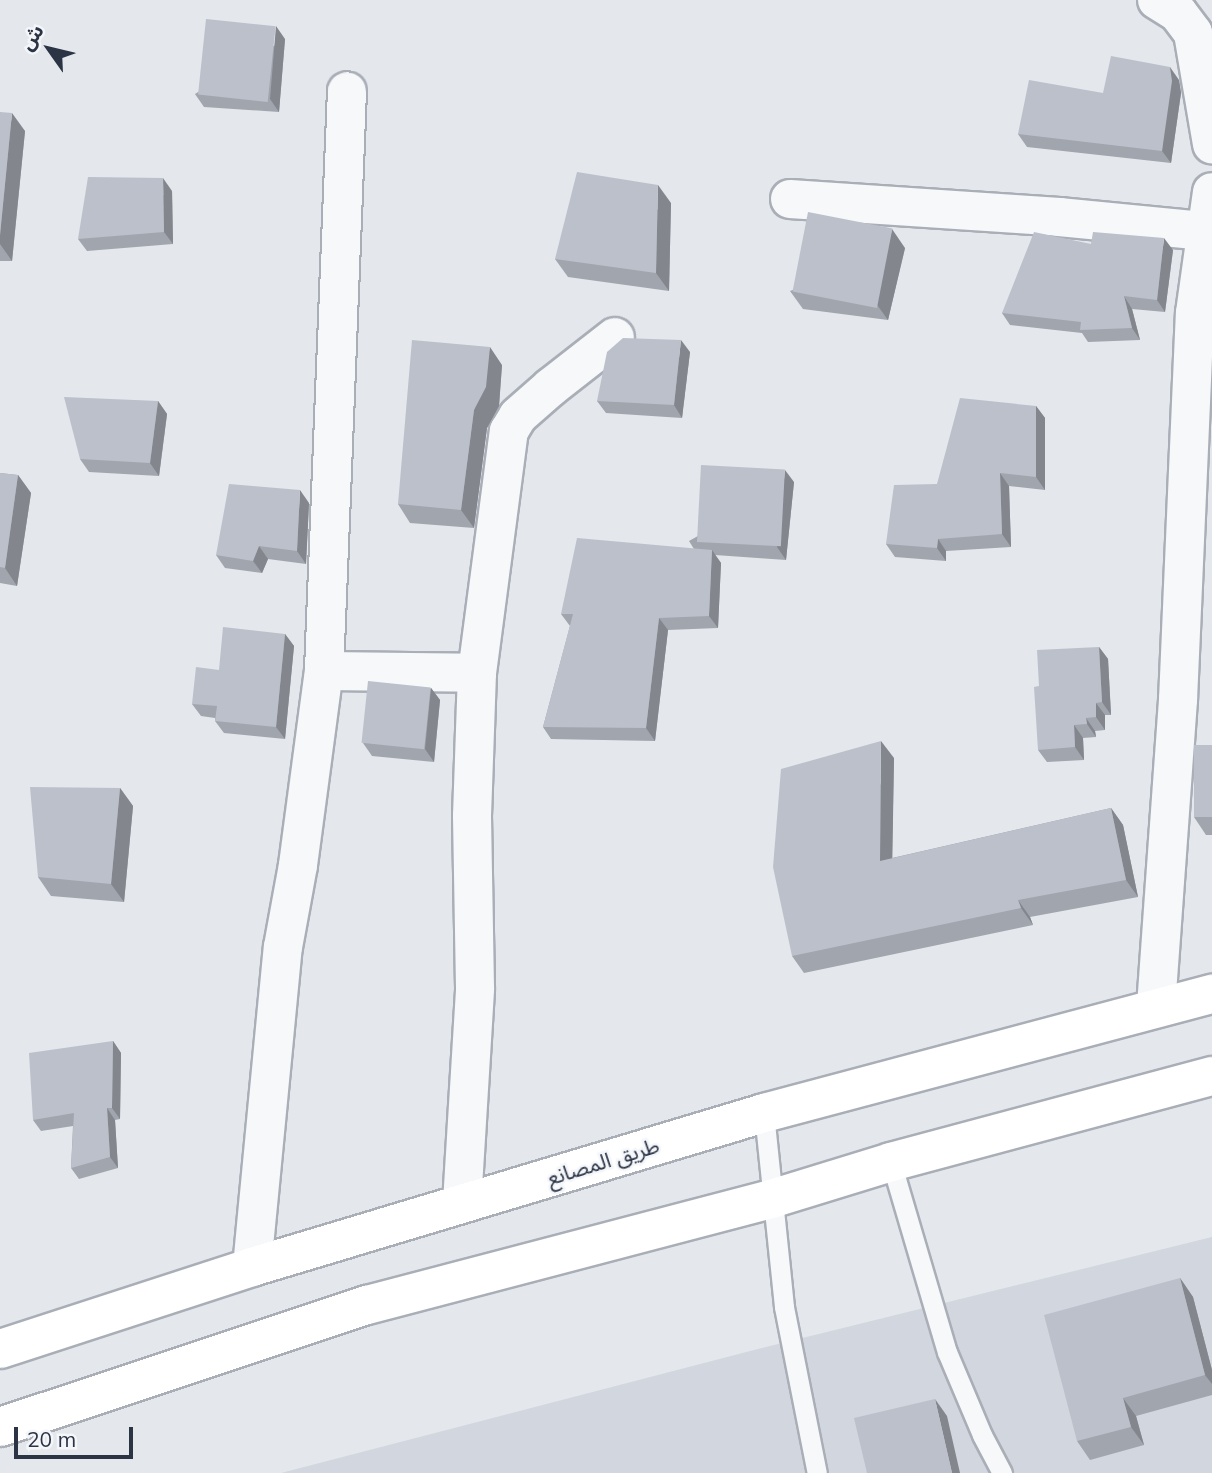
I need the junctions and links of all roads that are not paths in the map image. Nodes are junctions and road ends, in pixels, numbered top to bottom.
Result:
1 (1157, 0) edge
2 (347, 91) dead end
3 (1212, 144) edge
4 (1212, 192) edge
5 (790, 199) dead end
6 (1205, 231) junction
7 (615, 337) dead end
8 (324, 671) junction
9 (477, 673) junction
10 (1212, 994) edge
11 (1157, 1007) junction
12 (1212, 1076) edge
13 (764, 1113) junction
14 (891, 1162) junction
15 (774, 1198) junction
16 (462, 1203) junction
17 (252, 1266) junction
18 (0, 1349) edge
19 (0, 1427) edge
20 (817, 1473) edge
21 (1002, 1473) edge

1 - 3 street
2 - 8 street
4 - 6 street
5 - 6 street
6 - 11 street
7 - 9 street
8 - 9 street
8 - 17 street
9 - 16 street
10 - 11 main road, طريق المصانع
11 - 13 main road, طريق المصانع
12 - 14 main road
13 - 15 lane
13 - 16 main road, طريق المصانع
14 - 15 main road
14 - 21 lane
15 - 19 main road
15 - 20 lane
16 - 17 main road, طريق المصانع
17 - 18 main road, طريق المصانع

